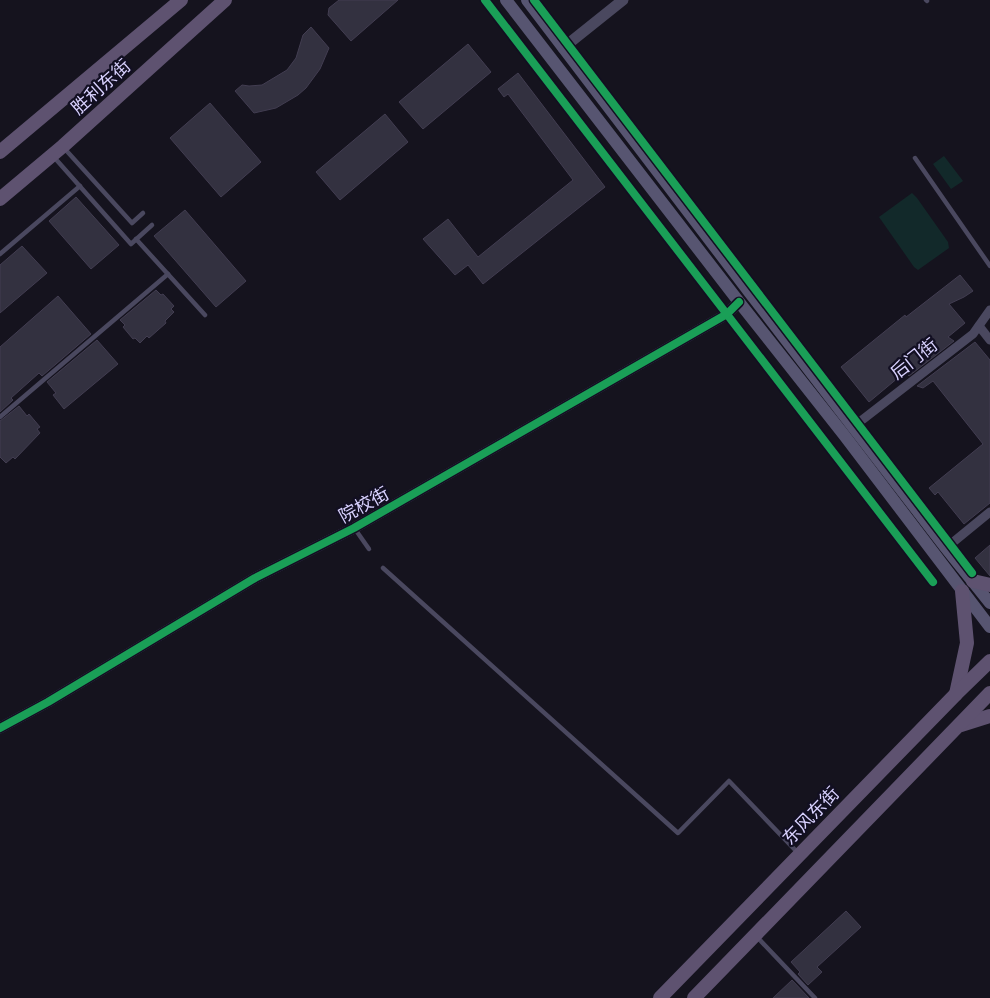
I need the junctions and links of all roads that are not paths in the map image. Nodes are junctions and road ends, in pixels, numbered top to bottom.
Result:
1 (181, 0) edge
2 (225, 0) edge
3 (506, 0) edge
4 (527, 0) edge
5 (623, 0) edge
6 (563, 48) junction
7 (58, 150) junction
8 (0, 152) edge
9 (916, 158) dead end
10 (80, 186) junction
11 (0, 199) edge
12 (143, 213) dead end
13 (152, 225) dead end
14 (136, 239) junction
15 (0, 254) edge
16 (990, 266) edge
17 (168, 274) junction
18 (739, 302) junction
19 (990, 310) edge
20 (204, 315) dead end
21 (979, 326) junction
22 (990, 340) edge
23 (0, 417) edge
24 (853, 427) junction
25 (990, 512) edge
26 (354, 528) junction
27 (946, 548) junction
28 (369, 549) dead end
29 (383, 568) dead end
30 (972, 581) junction
31 (990, 585) edge
32 (962, 591) junction
33 (990, 603) edge
34 (990, 627) edge
35 (990, 661) edge
36 (990, 693) edge
37 (956, 694) junction
38 (990, 716) edge
39 (958, 726) junction
40 (0, 728) edge
41 (800, 855) junction
42 (756, 935) junction
43 (660, 998) edge
44 (694, 998) edge
45 (814, 998) edge

1 - 8 main road, 胜利东街
2 - 7 main road, 胜利东街
3 - 18 main road
4 - 6 main road
5 - 6 street
6 - 24 main road
7 - 10 lane
7 - 11 main road, 胜利东街
7 - 12 lane
9 - 16 lane
10 - 14 lane
10 - 15 lane
13 - 14 lane
14 - 17 lane
17 - 20 lane
17 - 23 lane
18 - 26 street, 院校街
18 - 32 main road
19 - 21 street, 后门街
21 - 22 street
21 - 24 street, 后门街
24 - 27 main road
25 - 27 street
26 - 28 lane
26 - 40 street, 院校街
27 - 30 main road
29 - 41 lane
30 - 31 main road
30 - 33 main road
32 - 34 main road
32 - 37 main road
35 - 37 main road, 东风东街
36 - 39 main road
37 - 41 main road, 东风东街
38 - 39 main road
39 - 42 main road
41 - 43 main road, 东风东街
42 - 44 main road
42 - 45 lane

